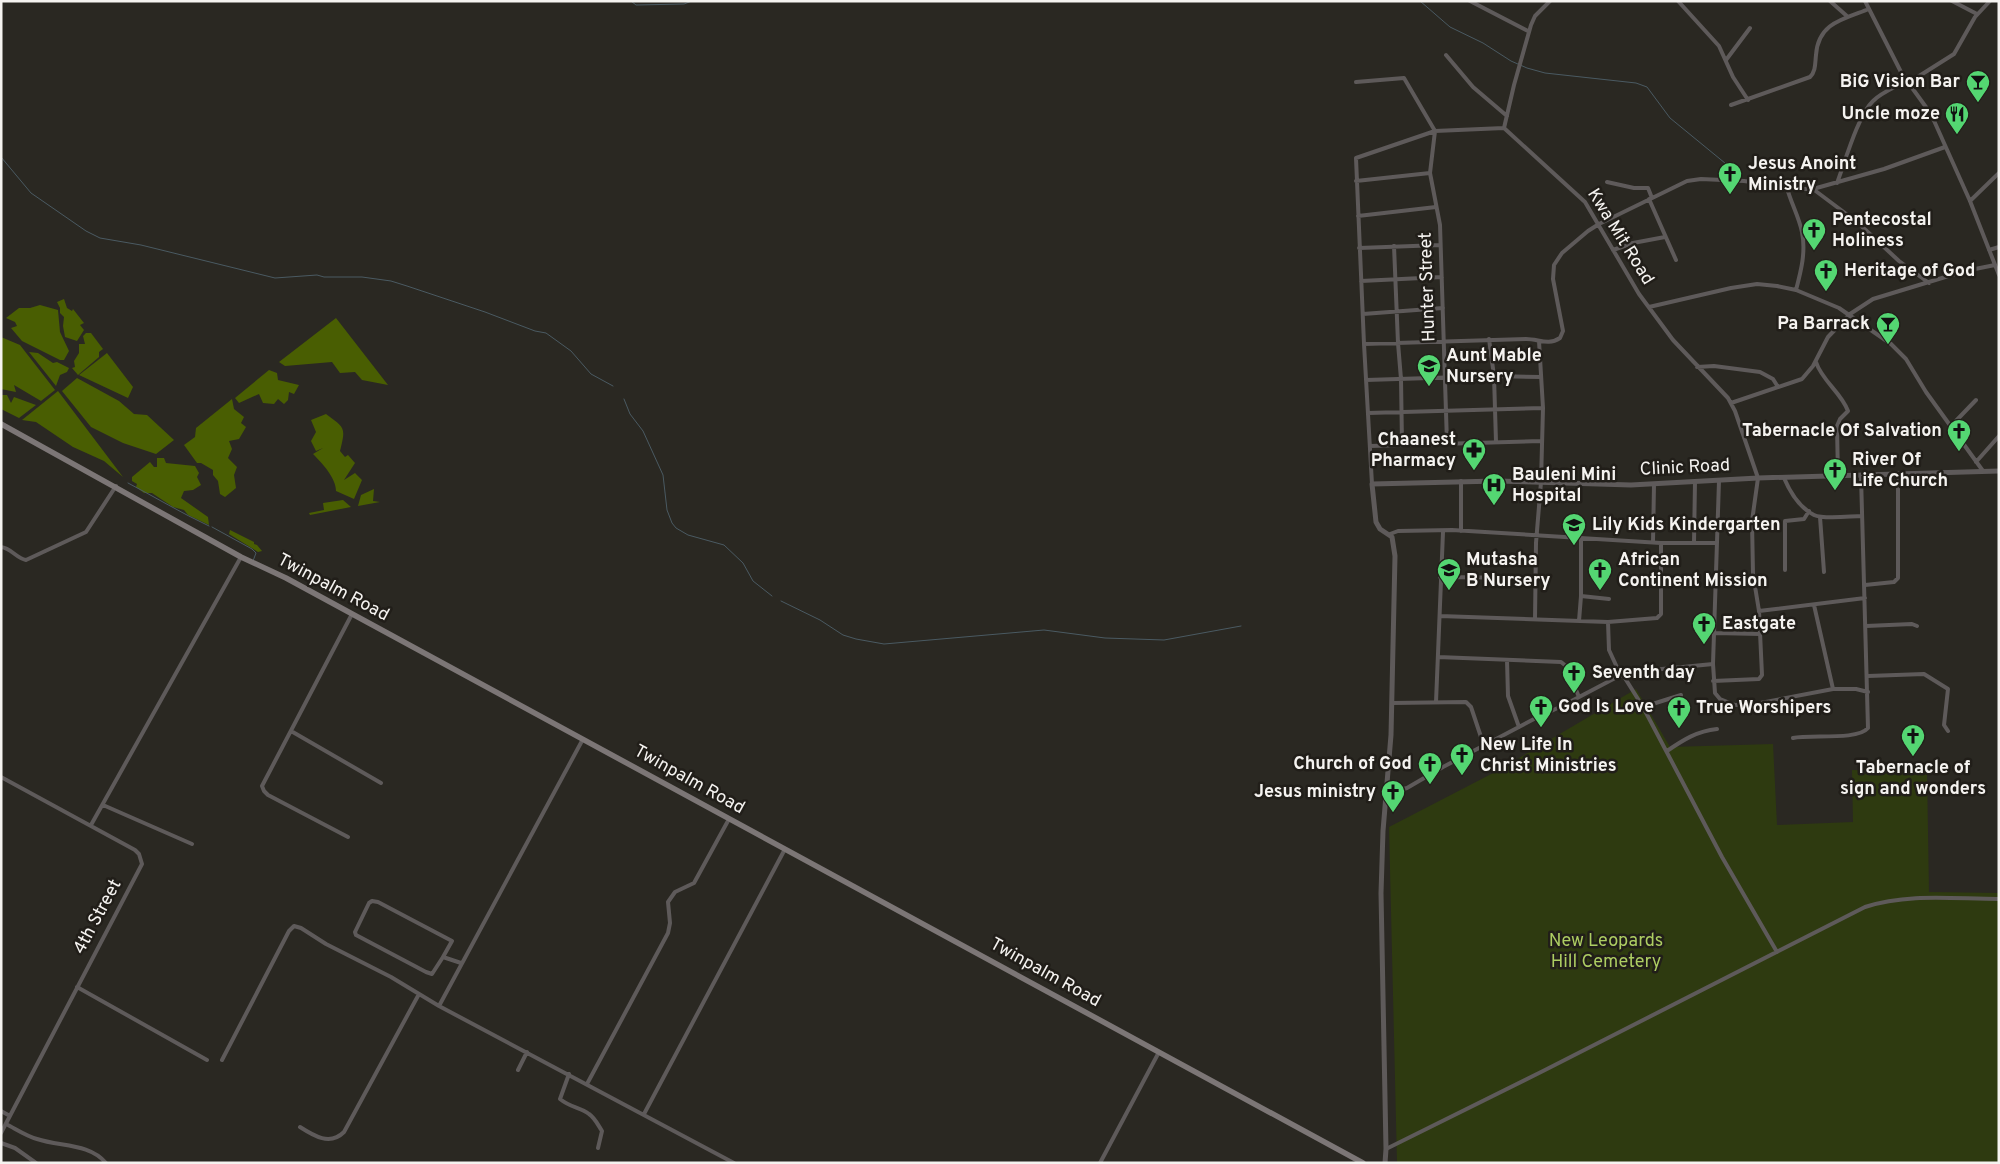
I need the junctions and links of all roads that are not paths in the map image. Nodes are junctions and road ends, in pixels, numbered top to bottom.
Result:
1 (1470, 1) edge
2 (1550, 1) edge
3 (1678, 1) edge
4 (1830, 1) edge
5 (1865, 1) edge
6 (1952, 1) edge
7 (1990, 1) edge
8 (1868, 9) junction
9 (1978, 14) junction
10 (1848, 17) junction
11 (1750, 28) dead end
12 (1528, 31) junction
13 (1446, 55) dead end
14 (1726, 60) junction
15 (1356, 82) dead end
16 (1907, 82) junction
17 (1748, 100) junction
18 (1731, 106) dead end
19 (1507, 116) junction
20 (1504, 128) junction
21 (1435, 131) junction
22 (1946, 147) junction
23 (1430, 173) junction
24 (1999, 173) edge
25 (1356, 181) junction
26 (1607, 182) dead end
27 (1837, 182) junction
28 (1787, 188) junction
29 (1812, 189) junction
30 (1651, 198) junction
31 (1970, 201) junction
32 (1436, 207) junction
33 (1358, 216) junction
34 (1599, 224) junction
35 (1665, 237) junction
36 (1440, 245) junction
37 (1394, 246) junction
38 (1999, 247) edge
39 (1359, 248) junction
40 (1613, 250) junction
41 (1989, 250) junction
42 (1676, 260) dead end
43 (1995, 265) junction
44 (1999, 275) edge
45 (1442, 277) junction
46 (1395, 280) junction
47 (1361, 281) junction
48 (1929, 283) junction
49 (1796, 290) junction
50 (1649, 307) junction
51 (1443, 308) junction
52 (1396, 313) junction
53 (1363, 314) junction
54 (1850, 314) junction
55 (1489, 339) junction
56 (1539, 341) junction
57 (1443, 342) junction
58 (1364, 344) junction
59 (1398, 344) junction
60 (1815, 361) junction
61 (1697, 367) junction
62 (1494, 376) junction
63 (1541, 377) junction
64 (1445, 378) junction
65 (1401, 379) junction
66 (1366, 380) junction
67 (1778, 387) junction
68 (1976, 400) dead end
69 (1731, 402) junction
70 (1542, 408) junction
71 (1495, 409) junction
72 (1446, 411) junction
73 (1402, 412) junction
74 (1368, 413) junction
75 (1, 424) edge
76 (1951, 426) junction
77 (1999, 436) edge
78 (1541, 441) junction
79 (1496, 442) junction
80 (1447, 443) junction
81 (1402, 444) junction
82 (1370, 446) junction
83 (1976, 462) junction
84 (1983, 471) junction
85 (1999, 471) edge
86 (1898, 474) junction
87 (1861, 476) junction
88 (1838, 477) junction
89 (1758, 478) junction
90 (1784, 478) junction
91 (1719, 481) junction
92 (1461, 482) junction
93 (1541, 482) junction
94 (1695, 482) junction
95 (1372, 484) junction
96 (1654, 484) junction
97 (116, 486) junction
98 (1809, 511) junction
99 (1862, 516) junction
100 (1820, 517) junction
101 (1461, 531) junction
102 (1443, 532) junction
103 (1390, 534) junction
104 (1536, 536) junction
105 (1581, 538) junction
106 (1653, 542) junction
107 (1660, 543) junction
108 (1694, 543) junction
109 (1717, 543) junction
110 (1, 547) edge
111 (242, 557) junction
112 (1785, 570) dead end
113 (1824, 572) dead end
114 (1440, 577) junction
115 (1536, 578) junction
116 (1865, 586) junction
117 (1581, 596) junction
118 (1865, 598) junction
119 (1609, 599) dead end
120 (1814, 605) junction
121 (1759, 611) junction
122 (352, 614) junction
123 (1440, 616) junction
124 (1535, 619) junction
125 (1579, 621) junction
126 (1608, 622) junction
127 (1866, 626) junction
128 (1917, 626) dead end
129 (1715, 633) junction
130 (1760, 634) junction
131 (1438, 657) junction
132 (1507, 660) junction
133 (1713, 664) junction
134 (1622, 675) junction
135 (1868, 676) junction
136 (1713, 681) junction
137 (1833, 689) junction
138 (1868, 692) junction
139 (1681, 696) dead end
140 (1579, 697) junction
141 (1436, 702) junction
142 (1392, 703) junction
143 (1643, 707) junction
144 (1519, 727) junction
145 (1716, 729) dead end
146 (291, 731) junction
147 (1948, 731) dead end
148 (1793, 738) dead end
149 (583, 739) junction
150 (1484, 746) junction
151 (1667, 751) junction
152 (1, 777) edge
153 (381, 783) dead end
154 (1385, 794) junction
155 (102, 805) junction
156 (729, 819) junction
157 (91, 825) junction
158 (348, 837) dead end
159 (192, 844) dead end
160 (785, 849) junction
161 (1999, 899) edge
162 (1777, 952) junction
163 (443, 957) junction
164 (461, 963) junction
165 (77, 987) junction
166 (419, 994) junction
167 (439, 1006) junction
168 (527, 1052) junction
169 (1160, 1052) junction
170 (207, 1060) dead end
171 (222, 1060) dead end
172 (518, 1070) dead end
173 (569, 1074) junction
174 (587, 1084) junction
175 (1, 1111) edge
176 (644, 1114) junction
177 (10, 1116) junction
178 (6, 1124) junction
179 (300, 1127) dead end
180 (1, 1133) edge
181 (1, 1144) edge
182 (598, 1148) dead end
183 (1386, 1148) junction
184 (36, 1163) edge
185 (106, 1163) edge
186 (734, 1163) edge
187 (1100, 1163) edge
188 (1363, 1163) edge
189 (1385, 1163) edge

1 - 12 street
2 - 12 street
3 - 14 street
4 - 10 street
5 - 8 street
6 - 9 street
7 - 9 street
8 - 10 street
8 - 16 street
9 - 16 street
10 - 17 street
11 - 14 street
12 - 19 street
13 - 19 street
14 - 17 street
15 - 21 street
16 - 22 street
16 - 27 street
17 - 18 street
19 - 20 street
20 - 21 street
20 - 34 street, Kwa Mit Road
21 - 23 street, Hunter Street
21 - 25 street
22 - 27 street
22 - 31 street
23 - 25 street
23 - 32 street, Hunter Street
24 - 31 street
25 - 33 street
26 - 30 street
27 - 29 street
28 - 29 street
28 - 30 street
28 - 49 street
29 - 48 street
30 - 34 street
30 - 35 street
31 - 41 street
32 - 33 street
32 - 36 street, Hunter Street
33 - 39 street
34 - 40 street, Kwa Mit Road
34 - 56 street
35 - 40 street
35 - 42 street
36 - 37 street
36 - 45 street, Hunter Street
37 - 39 street
37 - 46 street
38 - 41 street
39 - 47 street
40 - 50 street, Kwa Mit Road
41 - 43 street
43 - 44 street
43 - 48 street
45 - 46 street
45 - 51 street, Hunter Street
46 - 47 street
46 - 52 street
47 - 53 street
48 - 54 street
49 - 50 street
49 - 54 street
50 - 61 street, Kwa Mit Road
51 - 52 street
51 - 57 street, Hunter Street
52 - 53 street
52 - 59 street
53 - 58 street
54 - 60 street
54 - 76 street
55 - 56 street
55 - 57 street
55 - 62 street
56 - 63 street
57 - 59 street
57 - 64 street, Hunter Street
58 - 59 street
58 - 66 street
59 - 65 street
60 - 67 street
60 - 88 street
61 - 67 street
61 - 69 street, Kwa Mit Road
62 - 63 street
62 - 64 street
62 - 71 street
63 - 70 street
64 - 65 street
64 - 72 street, Hunter Street
65 - 66 street
65 - 73 street
66 - 74 street
67 - 69 street
68 - 76 street
69 - 89 street, Kwa Mit Road
70 - 71 street
70 - 78 street
71 - 72 street
71 - 79 street
72 - 73 street
72 - 80 street, Hunter Street
73 - 74 street
73 - 81 street
74 - 82 street
75 - 97 main road, Twinpalm Road
76 - 83 street
77 - 83 street
78 - 79 street
78 - 93 street
79 - 80 street
80 - 81 street
81 - 82 street
82 - 95 street
83 - 84 street
84 - 85 street, Clinic Road
84 - 86 street, Clinic Road
86 - 87 street, Clinic Road
86 - 116 street
87 - 88 street, Clinic Road
87 - 99 street
88 - 90 street, Clinic Road
89 - 90 street, Clinic Road
89 - 91 street, Clinic Road
89 - 121 street
90 - 98 street
91 - 94 street, Clinic Road
91 - 109 street
92 - 93 street, Clinic Road
92 - 95 street, Clinic Road
92 - 101 street
93 - 96 street, Clinic Road
93 - 104 street
94 - 96 street, Clinic Road
94 - 108 street
95 - 103 street
96 - 106 street
97 - 110 street
97 - 111 main road, Twinpalm Road
98 - 100 street
98 - 112 street
99 - 100 street
99 - 116 street
100 - 113 street
101 - 102 street
101 - 104 street
102 - 103 street
102 - 114 street
103 - 142 street
104 - 105 street
104 - 115 street
105 - 106 street
105 - 117 street
106 - 107 street
107 - 108 street
107 - 126 street
108 - 109 street
109 - 129 street
111 - 122 main road, Twinpalm Road
111 - 155 street
114 - 115 street
114 - 123 street
115 - 124 street
116 - 118 street
117 - 119 street
117 - 125 street
118 - 120 street
118 - 127 street
120 - 121 street
120 - 137 street
121 - 130 street
122 - 146 street
122 - 149 main road, Twinpalm Road
123 - 124 street
123 - 131 street
124 - 125 street
125 - 126 street
126 - 134 street
127 - 128 street
127 - 135 street
129 - 130 street
129 - 133 street
130 - 136 street
131 - 132 street
131 - 141 street
132 - 140 street
132 - 144 street
133 - 134 street
133 - 136 street
134 - 140 street
134 - 143 street
135 - 138 street
135 - 147 street
136 - 137 street
137 - 138 street
138 - 148 street
139 - 143 street
140 - 144 street
141 - 142 street
141 - 150 street
142 - 154 street
143 - 151 street
144 - 150 street
145 - 151 street
146 - 153 street
146 - 158 street
149 - 156 main road, Twinpalm Road
149 - 164 street
150 - 154 street
151 - 162 street
152 - 157 street, 4th Street
154 - 183 street
155 - 157 street
155 - 159 street
156 - 160 main road, Twinpalm Road
156 - 174 street
157 - 165 street, 4th Street
160 - 169 main road, Twinpalm Road
160 - 176 street
161 - 162 street
162 - 183 street
163 - 163 street
163 - 164 street
164 - 167 street
165 - 170 street
165 - 177 street, 4th Street
166 - 167 street
166 - 171 street
166 - 179 street
167 - 168 street
168 - 172 street
168 - 173 street
169 - 187 street
169 - 188 main road, Twinpalm Road
173 - 174 street
173 - 182 street
174 - 176 street
175 - 177 street
176 - 186 street
177 - 178 street, 4th Street
178 - 180 street, 4th Street
178 - 185 street
181 - 184 street
183 - 189 street

